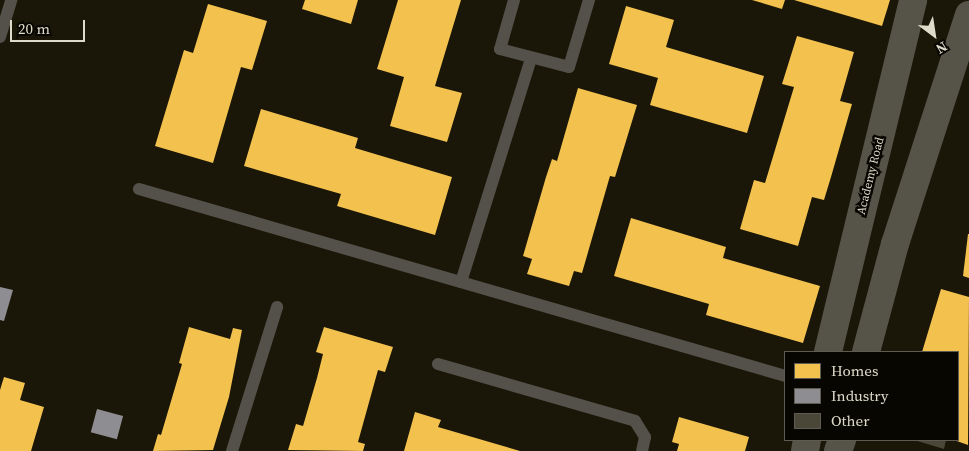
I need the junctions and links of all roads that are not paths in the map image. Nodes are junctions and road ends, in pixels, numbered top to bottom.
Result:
1 (11, 0) edge
2 (514, 0) edge
3 (589, 0) edge
4 (914, 0) edge
5 (969, 15) edge
6 (0, 37) edge
7 (531, 58) junction
8 (139, 189) dead end
9 (461, 282) junction
10 (277, 307) dead end
11 (828, 351) edge
12 (866, 351) edge
13 (438, 364) dead end
14 (784, 376) edge
15 (232, 451) edge
16 (642, 451) edge

1 - 6 lane
2 - 7 lane
3 - 7 lane
4 - 11 main road, Academy Road
5 - 12 main road
7 - 9 lane
8 - 9 lane
9 - 14 lane
10 - 15 lane
13 - 16 lane

